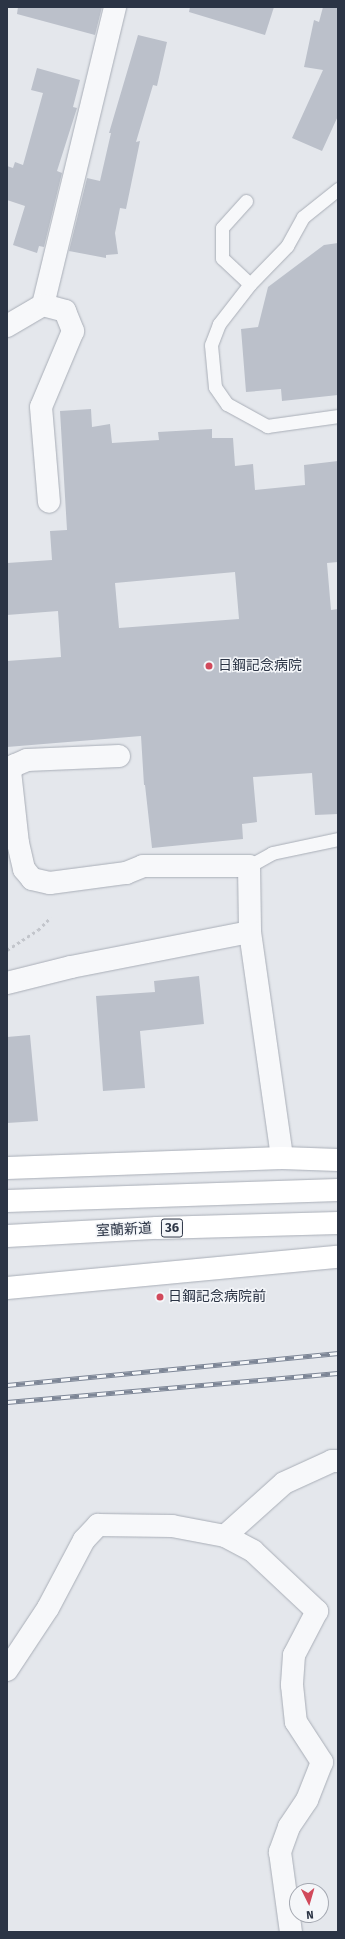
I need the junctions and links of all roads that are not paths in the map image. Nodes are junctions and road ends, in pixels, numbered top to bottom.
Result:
1 (115, 7) edge
2 (338, 189) edge
3 (246, 201) dead end
4 (250, 284) junction
5 (43, 305) junction
6 (7, 326) edge
7 (338, 416) edge
8 (49, 502) dead end
9 (119, 756) dead end
10 (338, 839) edge
11 (249, 866) junction
12 (250, 932) junction
13 (7, 983) edge
14 (282, 1158) junction
15 (338, 1160) edge
16 (7, 1168) edge
17 (338, 1190) edge
18 (7, 1202) edge
19 (338, 1223) edge
20 (7, 1236) edge
21 (338, 1257) edge
22 (7, 1288) edge
23 (338, 1460) edge
24 (225, 1536) junction
25 (7, 1670) edge
26 (291, 1932) edge

1 - 5 street
2 - 4 lane
3 - 4 lane
4 - 7 lane
5 - 6 street
5 - 8 street
9 - 11 street
10 - 11 lane
11 - 12 street
12 - 13 street
12 - 14 street
14 - 15 highway
14 - 16 highway
17 - 18 highway
19 - 20 highway, 室蘭新道 / 36
21 - 22 highway
23 - 24 street
24 - 25 street
24 - 26 street

